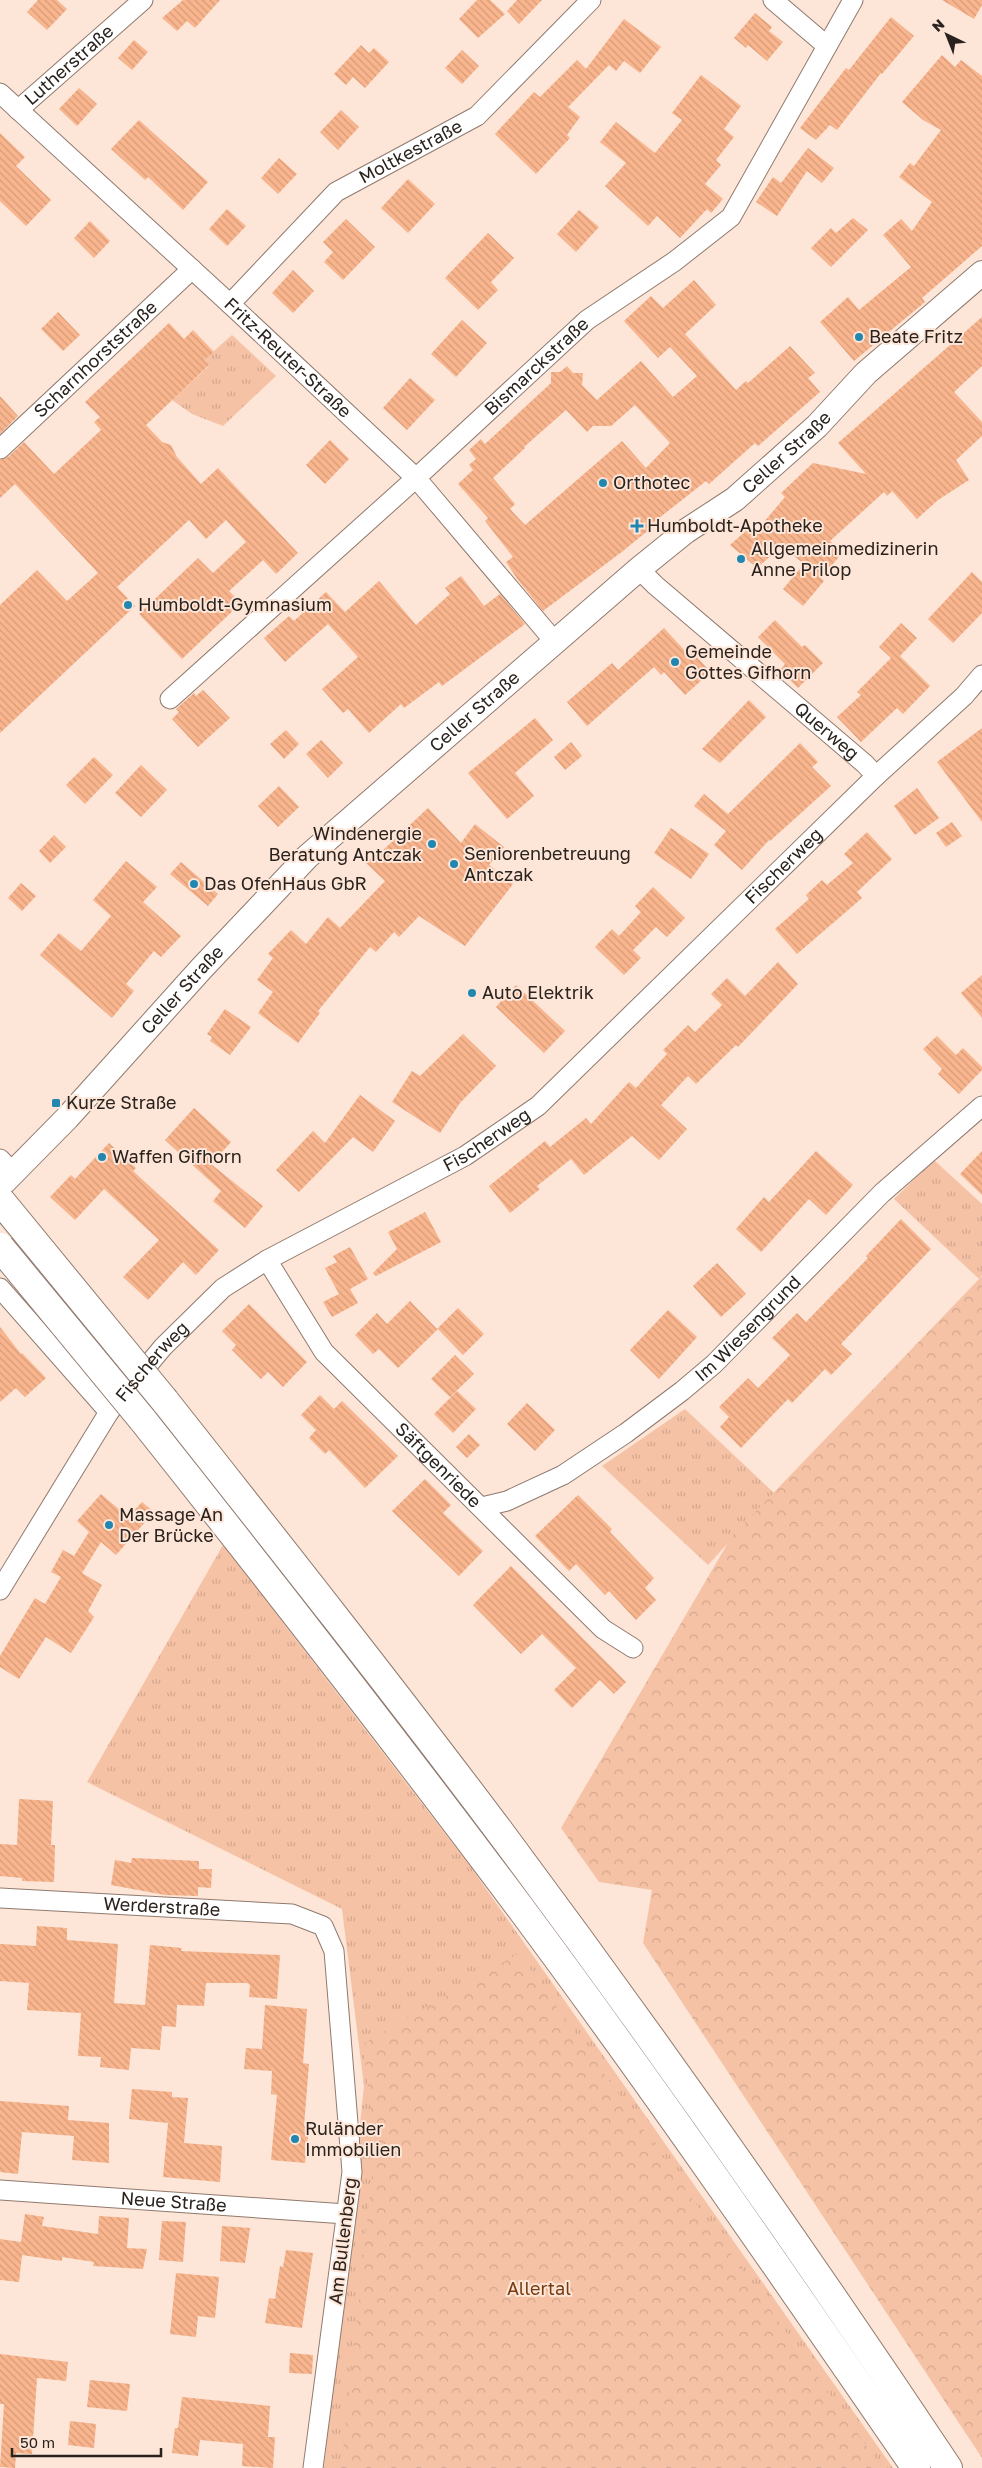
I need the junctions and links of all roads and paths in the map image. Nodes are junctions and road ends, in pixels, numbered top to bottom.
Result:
1 (143, 0) edge
2 (590, 0) edge
3 (773, 0) edge
4 (853, 0) edge
5 (827, 46) junction
6 (0, 93) edge
7 (18, 110) junction
8 (192, 269) junction
9 (982, 273) edge
10 (230, 304) junction
11 (0, 450) edge
12 (416, 478) junction
13 (639, 569) junction
14 (555, 642) junction
15 (982, 675) edge
16 (982, 688) edge
17 (964, 696) junction
18 (170, 699) dead end
19 (876, 776) junction
20 (982, 1106) edge
21 (4, 1173) edge
22 (0, 1200) edge
23 (0, 1247) edge
24 (267, 1260) junction
25 (0, 1288) edge
26 (109, 1412) junction
27 (482, 1507) junction
28 (0, 1590) edge
29 (633, 1648) dead end
30 (0, 1898) edge
31 (323, 1926) joint
32 (0, 2190) edge
33 (346, 2214) junction
34 (313, 2468) edge
35 (916, 2468) edge
36 (948, 2468) edge

1 - 7 street, Lutherstraße
2 - 10 street, Moltkestraße
3 - 5 street
4 - 5 street, Bismarckstraße
5 - 12 street, Bismarckstraße
6 - 7 street, Fritz-Reuter-Straße
7 - 8 street, Fritz-Reuter-Straße
8 - 10 street, Fritz-Reuter-Straße
8 - 11 street, Scharnhorststraße
9 - 13 street, Celler Straße
10 - 12 street, Fritz-Reuter-Straße
12 - 14 street, Fritz-Reuter-Straße
12 - 18 street, Bismarckstraße
13 - 14 street, Celler Straße
13 - 19 street, Querweg
14 - 21 street, Celler Straße
15 - 17 street, Fischerweg
16 - 17 street
17 - 19 street, Fischerweg
19 - 24 street, Fischerweg
20 - 27 street, Im Wiesengrund
22 - 36 highway, bridge
23 - 35 highway, bridge
24 - 26 street, Fischerweg
24 - 27 street, Säftgenriede
25 - 26 street
26 - 28 street, Fischerweg
27 - 29 street, Säftgenriede
30 - 31 street, Werderstraße
31 - 33 street, Am Bullenberg
32 - 33 street, Neue Straße
33 - 34 street, Am Bullenberg

